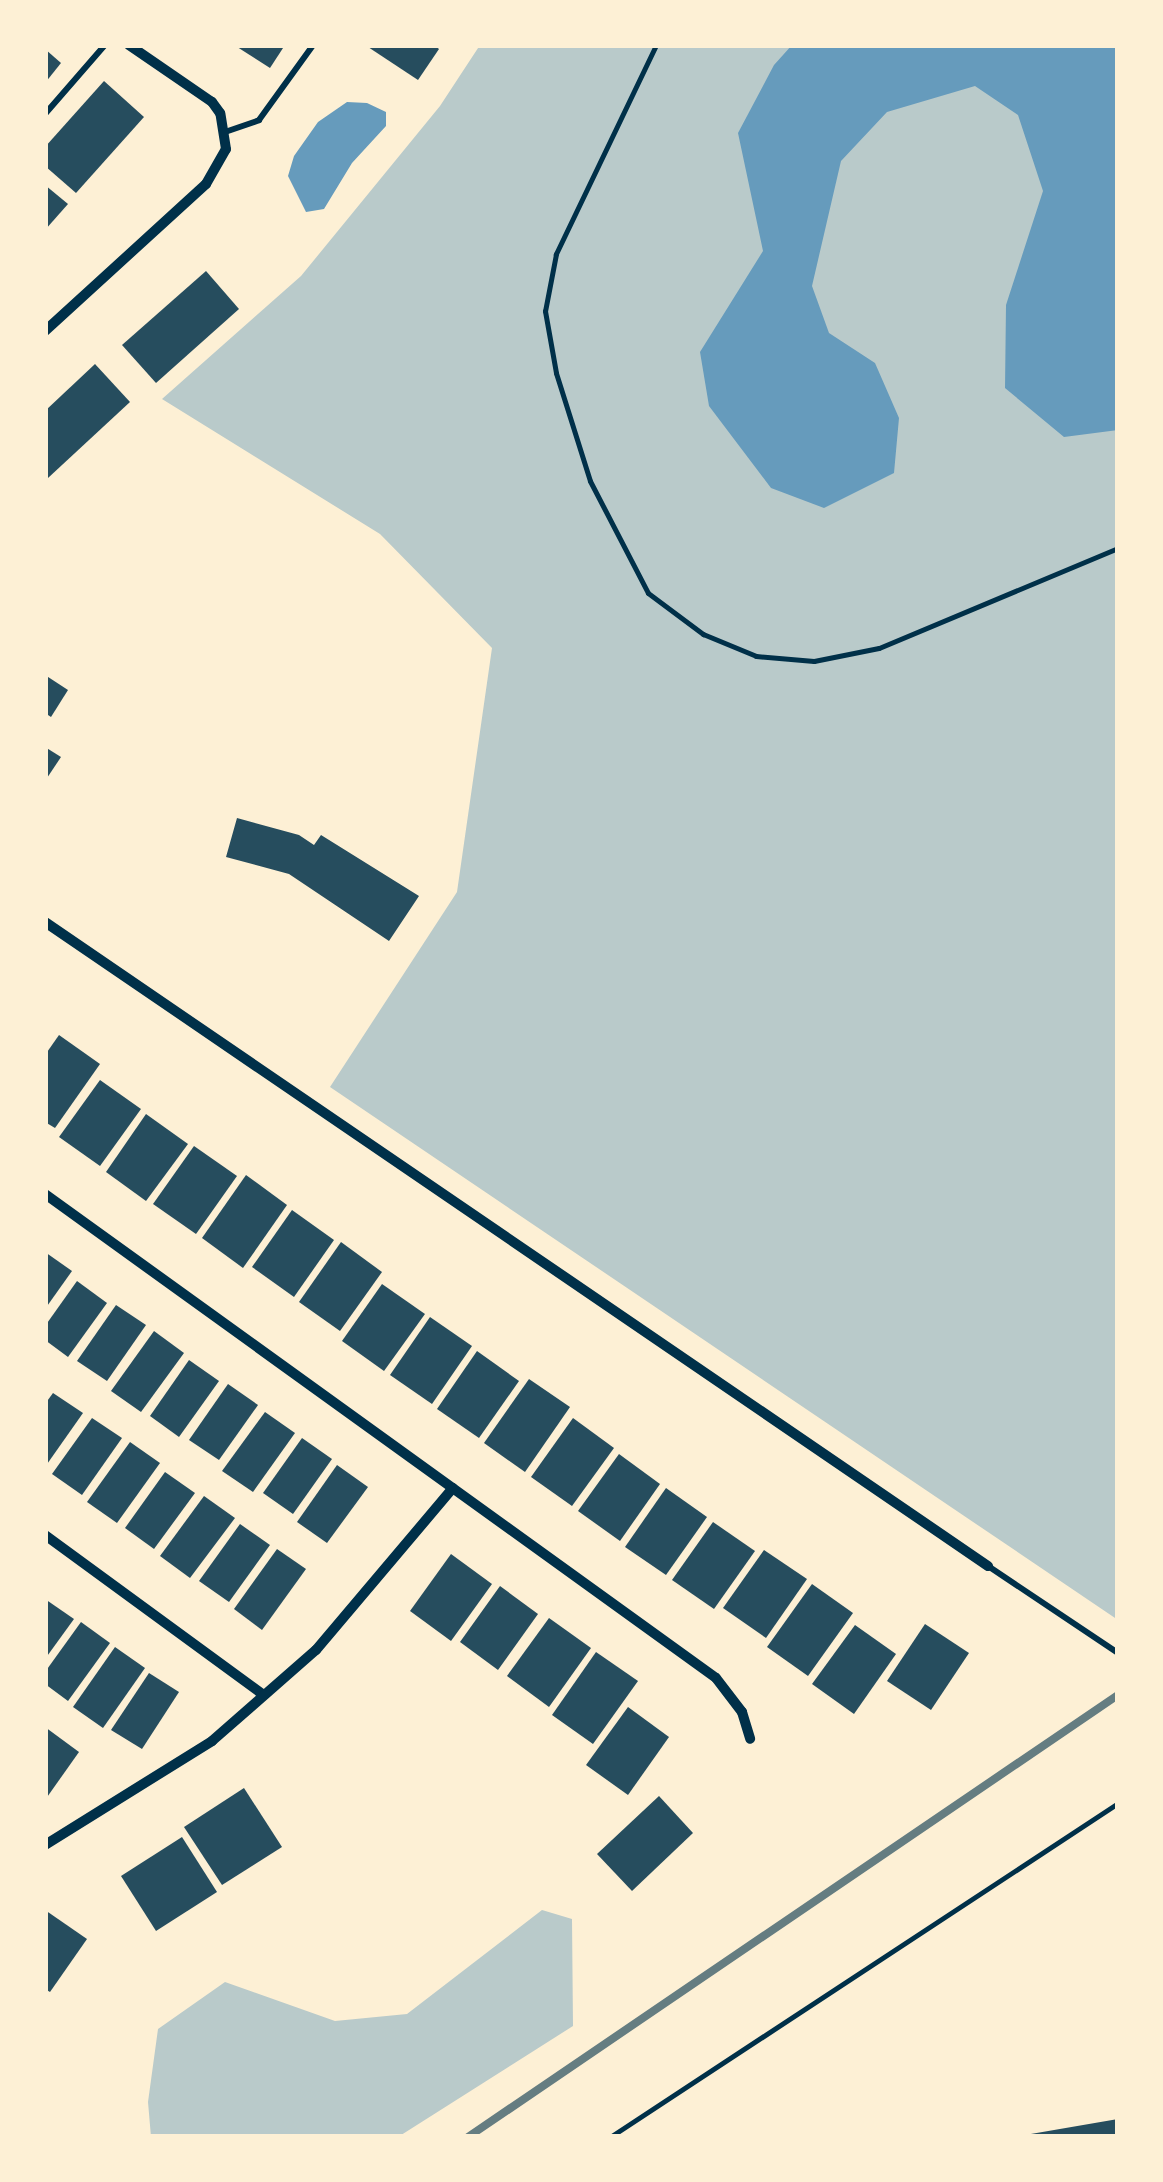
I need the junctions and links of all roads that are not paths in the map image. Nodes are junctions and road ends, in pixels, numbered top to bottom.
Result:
1 (104, 45) edge
2 (130, 45) edge
3 (314, 45) edge
4 (45, 114) edge
5 (225, 132) junction
6 (45, 331) edge
7 (45, 922) edge
8 (45, 1194) edge
9 (453, 1488) junction
10 (45, 1535) edge
11 (988, 1566) joint
12 (1118, 1654) edge
13 (264, 1696) junction
14 (750, 1739) dead end
15 (45, 1845) edge

1 - 4 lane
2 - 5 street
3 - 5 lane
5 - 6 street
7 - 11 street
8 - 9 street
9 - 13 street
9 - 14 street
10 - 13 street
11 - 12 lane
13 - 15 street

